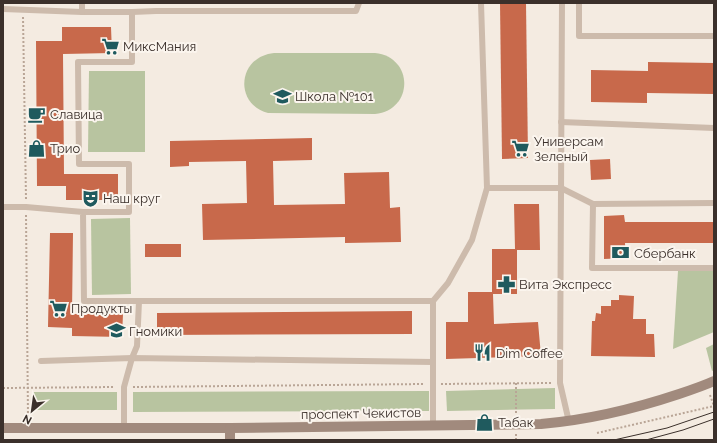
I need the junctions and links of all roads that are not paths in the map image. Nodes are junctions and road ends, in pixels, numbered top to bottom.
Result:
1 (82, 3) edge
2 (156, 3) edge
3 (359, 3) edge
4 (481, 3) edge
5 (562, 3) edge
6 (579, 3) edge
7 (19, 6) edge
8 (3, 9) edge
9 (156, 11) junction
10 (82, 12) junction
11 (132, 12) junction
12 (714, 36) edge
13 (561, 122) junction
14 (714, 128) edge
15 (487, 188) junction
16 (561, 188) junction
17 (714, 203) edge
18 (593, 204) junction
19 (3, 207) edge
20 (83, 212) junction
21 (714, 268) edge
22 (139, 301) junction
23 (433, 301) junction
24 (132, 358) junction
25 (41, 361) dead end
26 (433, 362) junction
27 (714, 381) edge
28 (569, 422) junction
29 (433, 425) junction
30 (124, 427) junction
31 (3, 428) edge
32 (230, 428) junction
33 (230, 440) edge

1 - 10 lane
2 - 9 lane
3 - 9 lane
4 - 15 lane
5 - 13 lane
6 - 12 lane
7 - 8 lane
7 - 10 lane
9 - 11 lane
10 - 11 lane
11 - 20 lane
13 - 14 lane
13 - 16 lane
15 - 16 lane
15 - 23 lane
16 - 18 lane
16 - 28 lane
17 - 18 lane
18 - 21 lane
19 - 20 lane
20 - 22 lane
22 - 23 lane
22 - 24 lane
23 - 26 lane
24 - 25 lane
24 - 26 lane
24 - 30 lane
26 - 29 lane
27 - 28 main road, проспект Чекистов
28 - 29 main road, проспект Чекистов
29 - 32 main road, проспект Чекистов
30 - 31 main road, проспект Чекистов
30 - 32 main road, проспект Чекистов
32 - 33 main road

